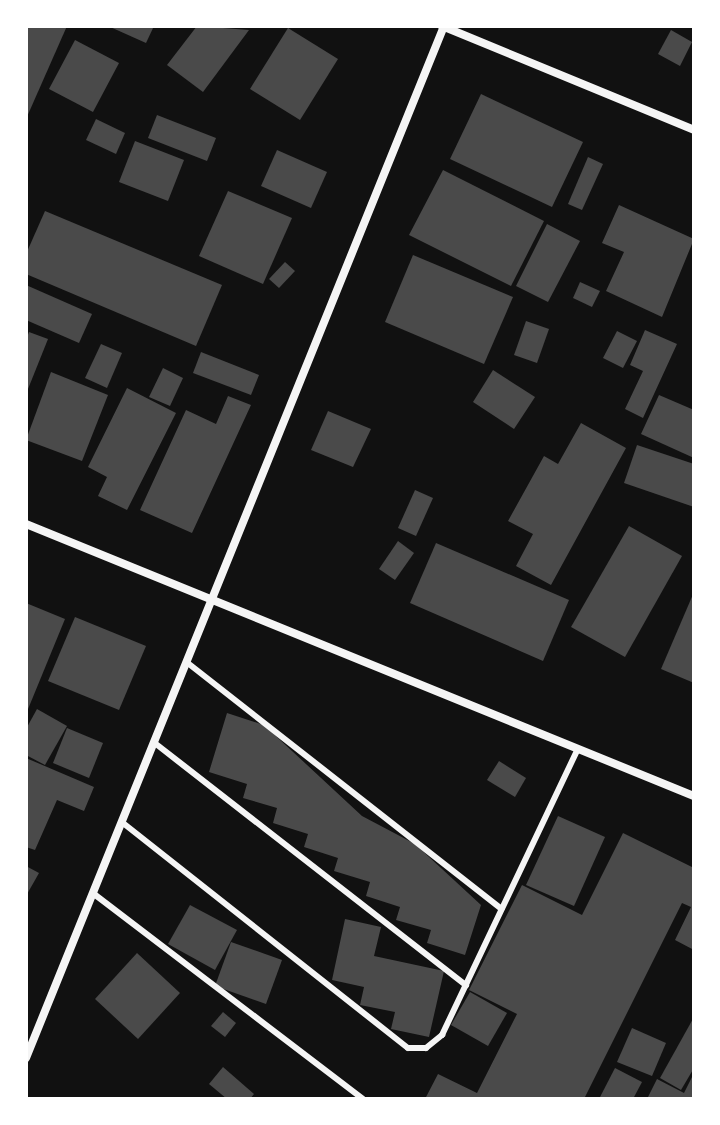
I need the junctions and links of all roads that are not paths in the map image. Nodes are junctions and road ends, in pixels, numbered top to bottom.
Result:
1 (443, 26) edge
2 (694, 130) edge
3 (26, 524) edge
4 (214, 600) junction
5 (189, 664) junction
6 (156, 744) junction
7 (578, 749) junction
8 (694, 796) edge
9 (123, 823) junction
10 (94, 894) junction
11 (502, 909) junction
12 (466, 985) junction
13 (26, 1058) edge
14 (363, 1099) edge

1 - 2 street
1 - 4 street
3 - 4 street
4 - 5 street
4 - 7 street
5 - 6 street
5 - 11 lane
6 - 9 street
6 - 12 lane
7 - 8 street
7 - 11 lane
9 - 10 street
9 - 12 lane
10 - 13 street
10 - 14 lane
11 - 12 lane

